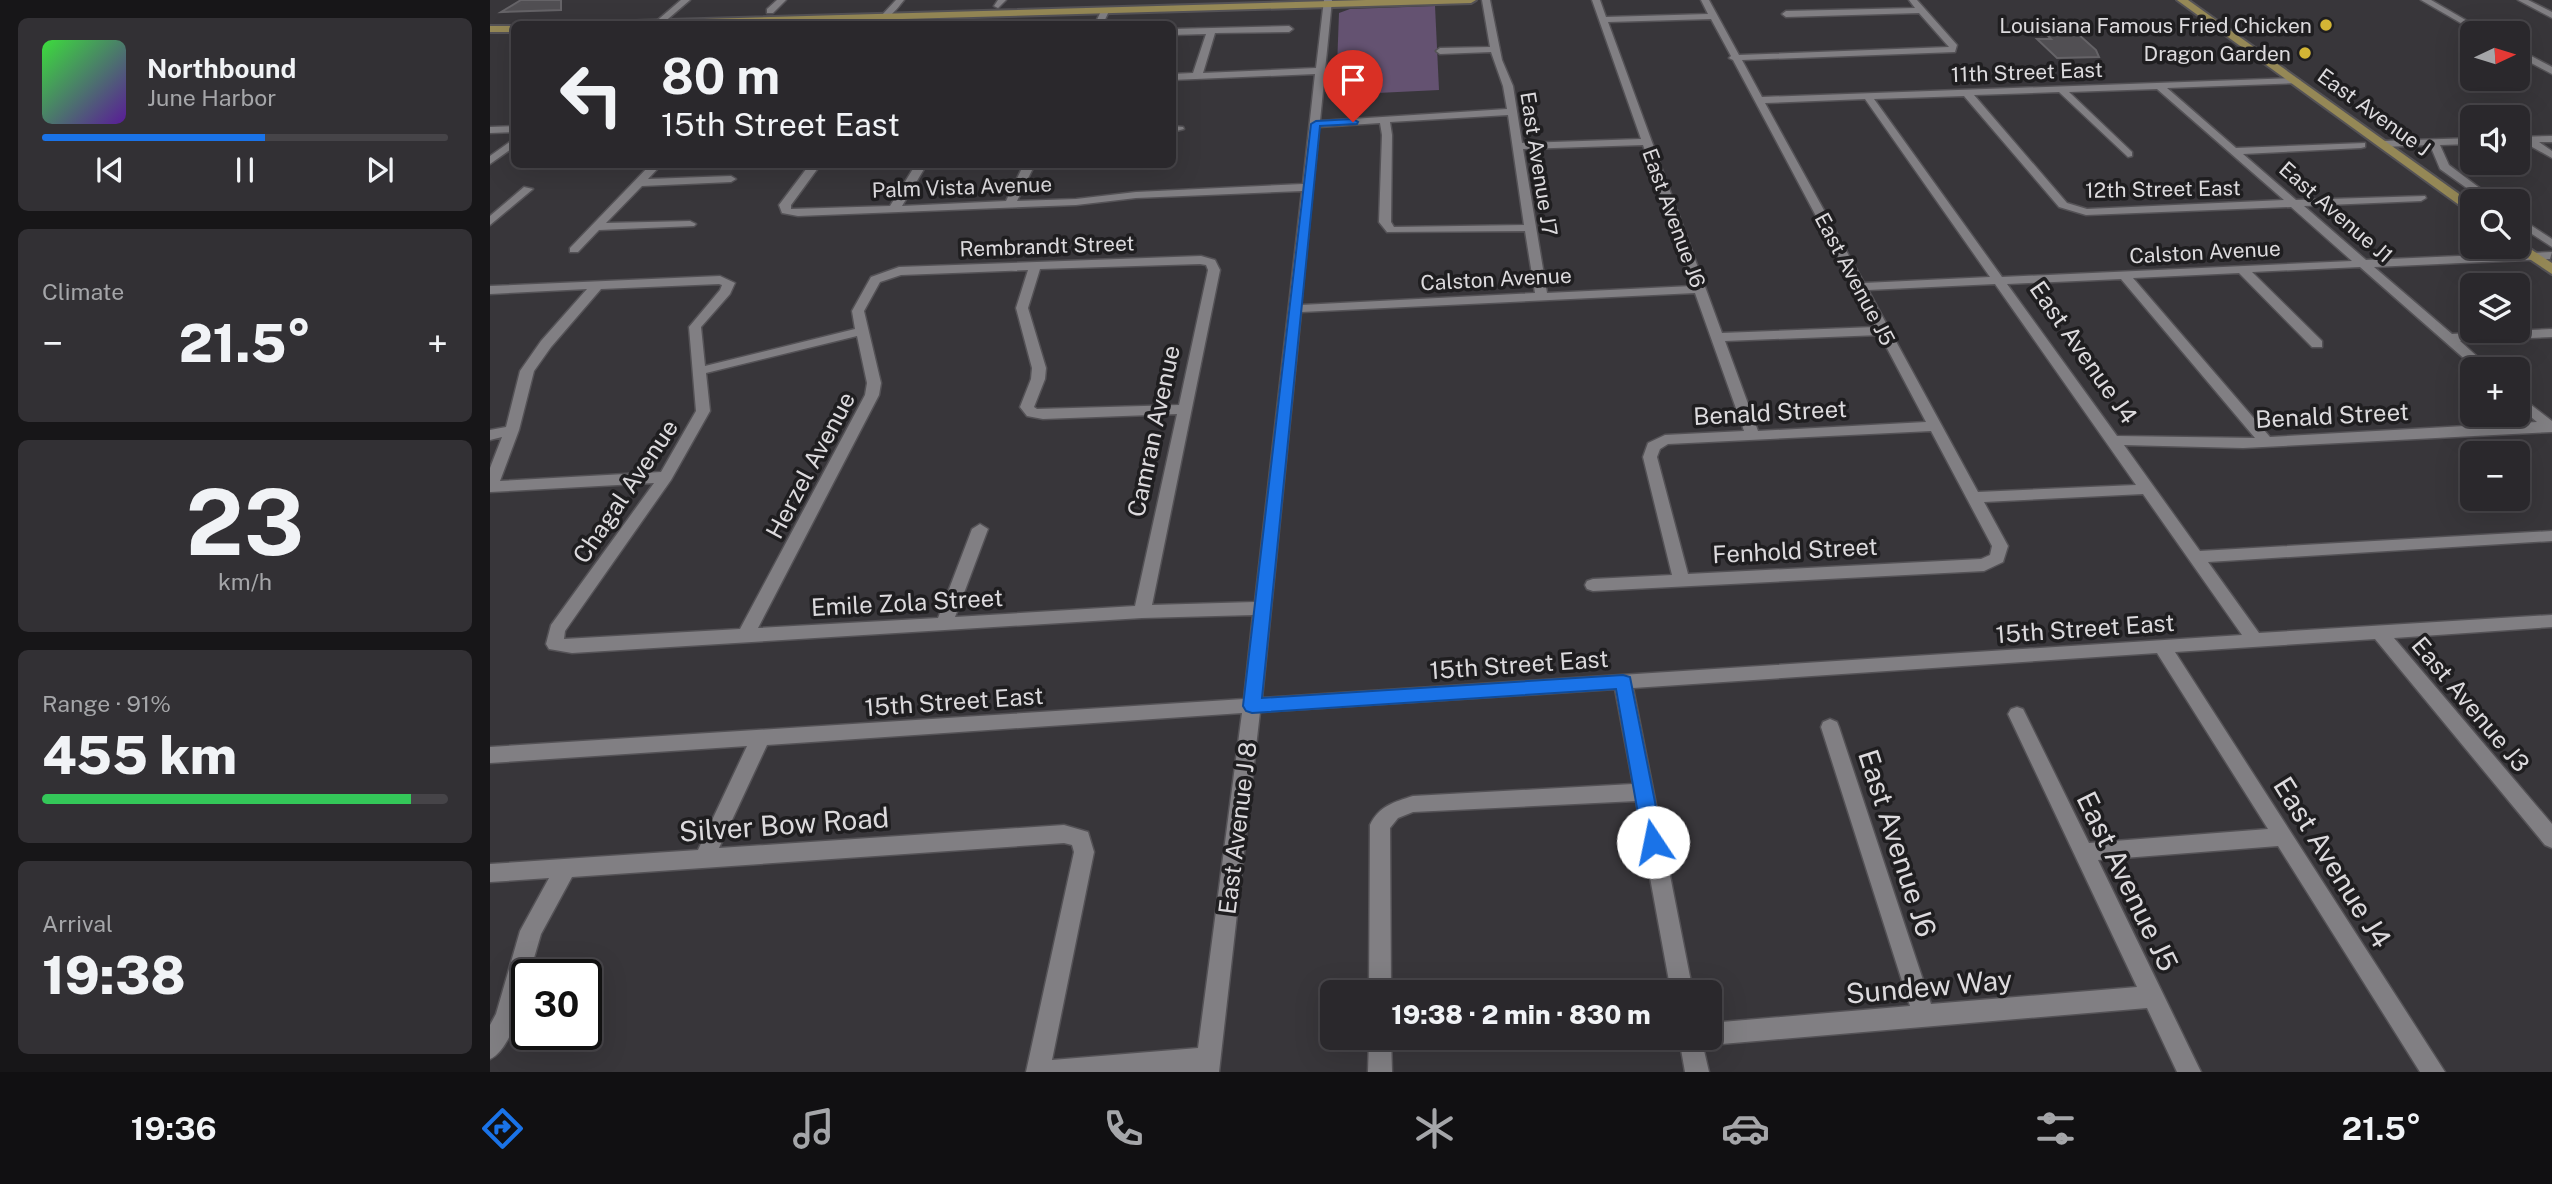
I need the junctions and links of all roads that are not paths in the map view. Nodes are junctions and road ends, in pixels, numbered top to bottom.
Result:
1 (686, 0) edge
2 (782, 0) edge
3 (900, 0) edge
4 (1471, 0) edge
5 (1486, 0) edge
6 (1596, 0) edge
7 (1705, 0) edge
8 (1913, 0) edge
9 (2182, 0) edge
10 (2196, 0) edge
11 (2425, 0) edge
12 (2522, 0) edge
13 (1328, 2) edge
14 (1174, 5) edge
15 (1922, 10) junction
16 (770, 11) dead end
17 (1105, 11) junction
18 (1786, 14) dead end
19 (1713, 16) junction
20 (2552, 16) edge
21 (884, 18) junction
22 (1603, 20) junction
23 (661, 21) edge
24 (786, 21) edge
25 (877, 21) edge
26 (1100, 21) edge
27 (2463, 21) edge
28 (490, 29) edge
29 (511, 29) edge
30 (1289, 29) dead end
31 (1211, 31) junction
32 (1176, 32) edge
33 (2246, 41) junction
34 (1496, 49) junction
35 (1440, 51) dead end
36 (1734, 58) junction
37 (2530, 59) edge
38 (1320, 71) junction
39 (2552, 71) edge
40 (1176, 76) edge
41 (1197, 76) junction
42 (2296, 81) junction
43 (2160, 87) junction
44 (2062, 90) junction
45 (1967, 93) junction
46 (1868, 97) junction
47 (1760, 100) junction
48 (1512, 112) junction
49 (1384, 119) junction
50 (1316, 124) junction
51 (511, 129) edge
52 (490, 130) edge
53 (2552, 139) edge
54 (2530, 140) edge
55 (1647, 142) junction
56 (2460, 142) edge
57 (2434, 143) junction
58 (511, 144) edge
59 (2384, 144) junction
60 (2398, 144) junction
61 (2530, 144) edge
62 (2361, 145) dead end
63 (1518, 146) junction
64 (2234, 151) junction
65 (2128, 154) dead end
66 (2552, 155) edge
67 (490, 161) edge
68 (653, 168) edge
69 (813, 168) edge
70 (920, 168) edge
71 (1028, 168) edge
72 (731, 180) dead end
73 (639, 183) junction
74 (1308, 187) junction
75 (528, 189) dead end
76 (2460, 189) edge
77 (2476, 189) edge
78 (2421, 198) dead end
79 (2460, 201) edge
80 (1010, 204) junction
81 (2295, 204) junction
82 (894, 209) junction
83 (490, 222) edge
84 (690, 225) dead end
85 (597, 228) junction
86 (1529, 228) junction
87 (2530, 233) edge
88 (2530, 240) edge
89 (575, 250) dead end
90 (2530, 254) edge
91 (2533, 256) junction
92 (2552, 256) edge
93 (1211, 263) joint
94 (2364, 264) junction
95 (1035, 267) junction
96 (2243, 270) junction
97 (884, 274) joint
98 (2124, 275) junction
99 (2001, 281) junction
100 (598, 285) junction
101 (1861, 287) junction
102 (1700, 289) junction
103 (490, 290) edge
104 (1541, 295) junction
105 (1295, 309) junction
106 (861, 331) junction
107 (1883, 331) junction
108 (2552, 333) edge
109 (1717, 337) junction
110 (2449, 338) junction
111 (2317, 344) dead end
112 (2470, 357) edge
113 (700, 371) junction
114 (1184, 409) junction
115 (2530, 409) edge
116 (1934, 426) junction
117 (2551, 427) edge
118 (512, 430) junction
119 (490, 435) edge
120 (1752, 435) junction
121 (2115, 442) junction
122 (2266, 442) junction
123 (666, 477) junction
124 (490, 487) edge
125 (2149, 489) junction
126 (1974, 497) junction
127 (980, 529) dead end
128 (2552, 536) edge
129 (2196, 557) junction
130 (1997, 558) joint
131 (1681, 580) junction
132 (1593, 585) dead end
133 (1263, 608) junction
134 (1142, 612) junction
135 (2552, 621) edge
136 (944, 624) junction
137 (2379, 632) junction
138 (745, 636) junction
139 (2254, 639) junction
140 (555, 644) joint
141 (2163, 648) junction
142 (1623, 682) junction
143 (1252, 706) junction
144 (2017, 714) dead end
145 (1830, 727) dead end
146 (760, 739) junction
147 (490, 755) edge
148 (1644, 792) junction
149 (2284, 837) junction
150 (2552, 839) edge
151 (2084, 852) junction
152 (705, 857) junction
153 (566, 868) junction
154 (490, 873) edge
155 (1380, 980) edge
156 (1680, 980) edge
157 (2153, 997) junction
158 (1924, 1016) junction
159 (1722, 1033) edge
160 (490, 1048) edge
161 (1380, 1050) edge
162 (1692, 1050) edge
163 (1208, 1065) edge
164 (1038, 1072) edge
165 (1045, 1072) edge
166 (1380, 1072) edge
167 (1697, 1072) edge
168 (2189, 1072) edge
169 (2433, 1072) edge

1 - 23 street
2 - 16 street
3 - 21 street
4 - 13 main road
5 - 34 street, East Avenue J7
6 - 22 street, East Avenue J6
7 - 19 street, East Avenue J5
8 - 15 street
9 - 33 main road
10 - 33 main road, East Avenue J
11 - 27 street
12 - 20 street
13 - 14 main road
13 - 38 street, East Avenue J 8
14 - 17 main road
15 - 18 street
15 - 36 street
17 - 21 main road
17 - 26 street
19 - 22 street
19 - 36 street, East Avenue J5
21 - 24 main road
21 - 25 street
22 - 55 street, East Avenue J6
28 - 29 main road
30 - 31 street
31 - 32 street
31 - 41 street
33 - 42 main road, East Avenue J
33 - 60 main road, East Avenue J
34 - 35 street
34 - 48 street, East Avenue J7
36 - 47 street, East Avenue J5
37 - 39 street
38 - 41 street
38 - 50 street, East Avenue J 8
40 - 41 street
42 - 43 street, 11th Street East
42 - 59 main road, East Avenue J
43 - 44 street, 11th Street East
43 - 64 street, East Avenue J1
44 - 45 street, 11th Street East
44 - 65 street
45 - 46 street, 11th Street East
45 - 81 street, 12th Street East
46 - 47 street, 11th Street East
46 - 99 street, East Avenue J4
47 - 101 street, East Avenue J5
48 - 49 street
48 - 63 street, East Avenue J7
49 - 50 street
49 - 86 street
50 - 74 street, East Avenue J 8
51 - 52 street
53 - 54 street
55 - 63 street
55 - 102 street, East Avenue J6
56 - 57 street
57 - 60 street
57 - 77 street, East Avenue J
58 - 67 street
59 - 60 street
59 - 79 main road, East Avenue J
60 - 76 main road, East Avenue J
61 - 66 street
62 - 64 street
63 - 86 street, East Avenue J7
64 - 81 street, East Avenue J1
68 - 73 street
69 - 82 street, Palm Vista Avenue
70 - 82 street
71 - 80 street
72 - 73 street
73 - 85 street
74 - 80 street, Palm Vista Avenue
74 - 105 street, East Avenue J 8
75 - 83 street
78 - 81 street, 12th Street East
80 - 82 street, Palm Vista Avenue
81 - 94 street, East Avenue J1
84 - 85 street
85 - 89 street
86 - 104 street, East Avenue J7
87 - 92 street
88 - 92 main road
90 - 91 main road
91 - 92 main road
91 - 94 street, Calston Avenue
93 - 95 street, Rembrandt Street
93 - 114 street, Camran Avenue
94 - 96 street, Calston Avenue
94 - 110 street, East Avenue J1
95 - 97 street, Rembrandt Street
95 - 114 street
96 - 98 street, Calston Avenue
96 - 111 street
97 - 106 street, Herzel Avenue
98 - 99 street, Calston Avenue
98 - 122 street
99 - 101 street, Calston Avenue
99 - 121 street, East Avenue J4
100 - 103 street
100 - 113 street, Chagal Avenue
100 - 118 street
101 - 107 street, East Avenue J5
102 - 104 street, Calston Avenue
102 - 109 street, East Avenue J6
104 - 105 street, Calston Avenue
105 - 133 street, East Avenue J 8
106 - 113 street
106 - 138 street, Herzel Avenue
107 - 109 street
107 - 116 street, East Avenue J5
108 - 110 street
109 - 120 street, East Avenue J6
110 - 112 street, East Avenue J1
113 - 123 street, Chagal Avenue
114 - 134 street, Camran Avenue
115 - 117 street
116 - 120 street, Benald Street
116 - 126 street, East Avenue J5
117 - 122 street, Benald Street
118 - 119 street
118 - 124 street
120 - 131 street, Benald Street
121 - 122 street, Benald Street
121 - 125 street, East Avenue J4
123 - 124 street
123 - 140 street, Chagal Avenue
125 - 126 street
125 - 129 street, East Avenue J4
126 - 130 street, East Avenue J5
127 - 136 street
128 - 129 street
129 - 139 street, East Avenue J4
130 - 131 street, Fenhold Street
131 - 132 street, Fenhold Street
133 - 134 street, Emile Zola Street
133 - 143 street, East Avenue J 8
134 - 136 street, Emile Zola Street
135 - 137 street, 15th Street East
136 - 138 street, Emile Zola Street
137 - 139 street, 15th Street East
137 - 150 street, East Avenue J3
138 - 140 street, Emile Zola Street
139 - 141 street, 15th Street East
141 - 142 street, 15th Street East
141 - 149 street, East Avenue J4
142 - 143 street, 15th Street East
142 - 148 street
143 - 146 street, 15th Street East
143 - 163 street, East Avenue J 8
144 - 151 street, East Avenue J5
145 - 158 street, East Avenue J6
146 - 147 street, 15th Street East
146 - 152 street
148 - 155 street
148 - 156 street
149 - 151 street
149 - 169 street, East Avenue J4
151 - 157 street, East Avenue J5
152 - 153 street, Silver Bow Road
152 - 164 street, Silver Bow Road
153 - 154 street, Silver Bow Road
153 - 160 street
157 - 158 street, Sundew Way
157 - 168 street, East Avenue J5
158 - 159 street, Sundew Way
161 - 166 street
162 - 167 street
163 - 165 street

